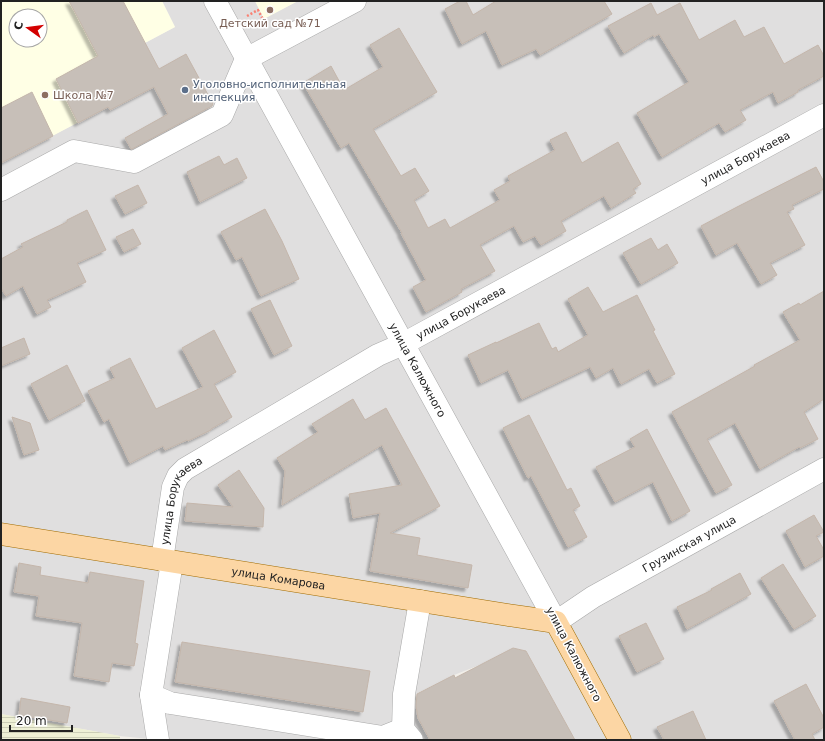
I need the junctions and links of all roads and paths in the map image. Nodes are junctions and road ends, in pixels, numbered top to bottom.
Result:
1 (215, 1) edge
2 (355, 1) edge
3 (241, 19) dead end
4 (270, 30) dead end
5 (246, 59) junction
6 (824, 115) edge
7 (1, 190) edge
8 (403, 344) junction
9 (824, 468) edge
10 (1, 534) edge
11 (167, 561) junction
12 (420, 600) junction
13 (556, 622) junction
14 (151, 695) junction
15 (407, 735) edge
16 (158, 740) edge
17 (620, 740) edge

1 - 5 street, улица Калюжного
2 - 5 street
3 - 4 path
5 - 7 street
5 - 8 street, улица Калюжного
6 - 8 street, улица Борукаева
8 - 11 street, улица Борукаева
8 - 13 street, улица Калюжного
9 - 13 street, Грузинская улица
10 - 11 main road, улица Комарова
11 - 12 main road, улица Комарова
11 - 14 street, улица Борукаева
12 - 13 main road, улица Комарова
12 - 15 street
13 - 17 main road, улица Калюжного
14 - 15 street
14 - 16 street, улица Борукаева

